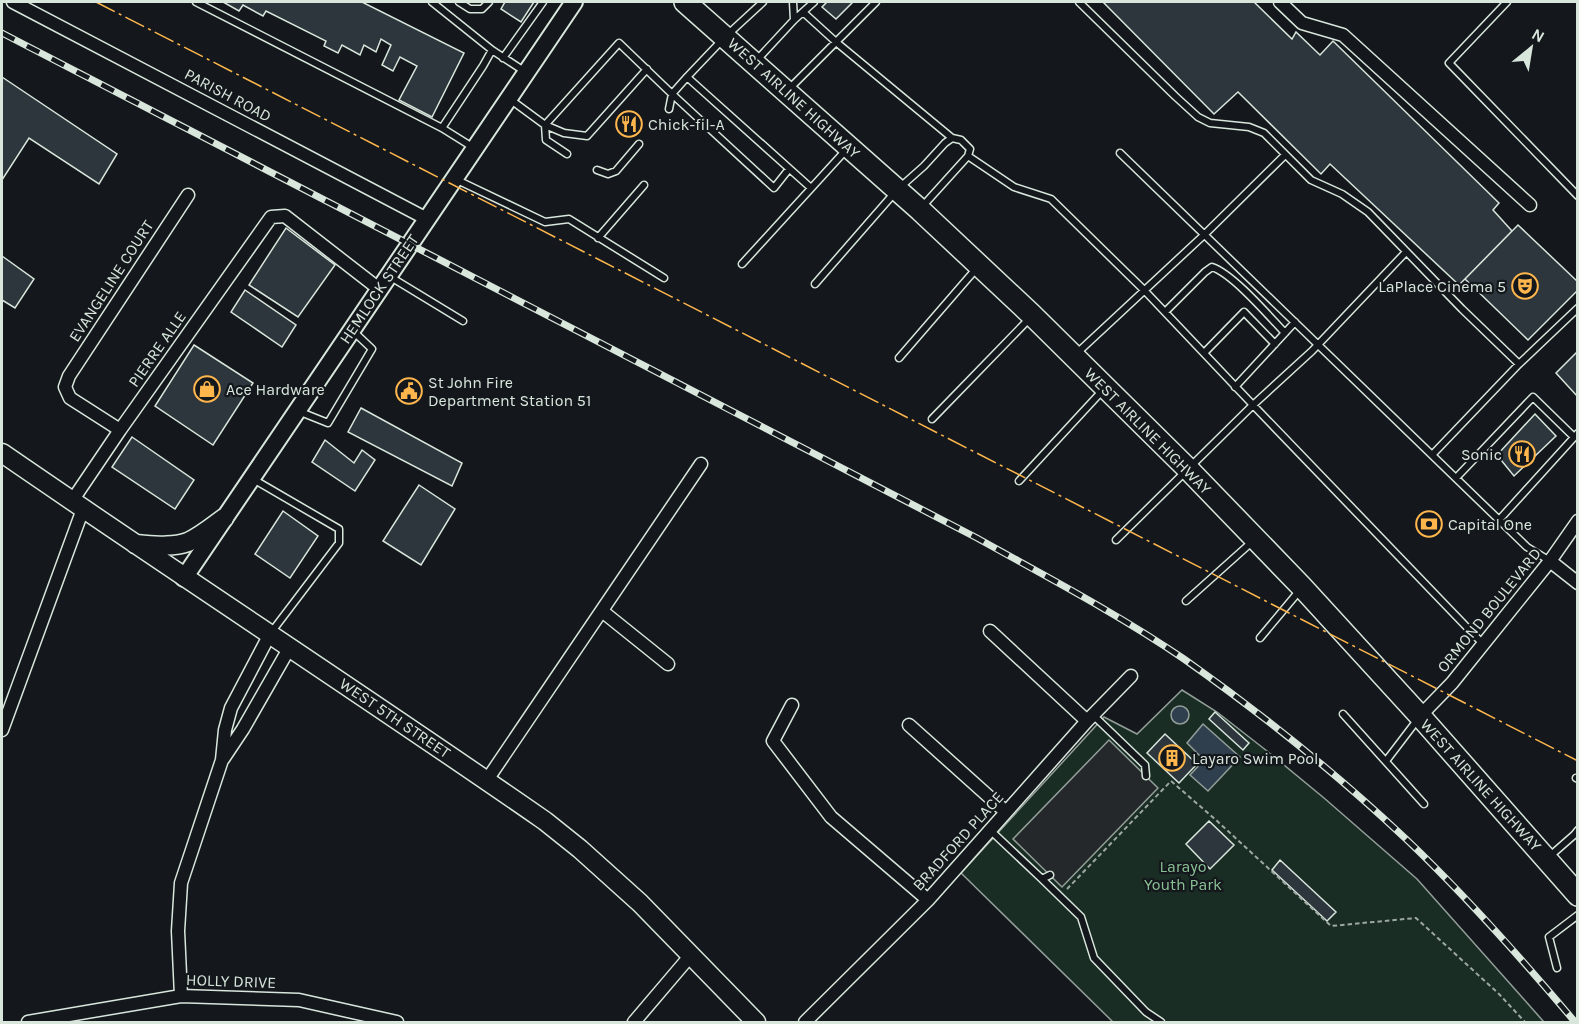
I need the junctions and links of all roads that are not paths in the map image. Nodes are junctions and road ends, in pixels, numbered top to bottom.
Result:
1 (13, 2) edge
2 (196, 2) edge
3 (432, 2) edge
4 (459, 2) edge
5 (489, 2) edge
6 (543, 2) edge
7 (574, 2) edge
8 (685, 2) edge
9 (763, 2) edge
10 (793, 2) edge
11 (814, 2) edge
12 (876, 2) edge
13 (1079, 2) edge
14 (1280, 2) edge
15 (1508, 2) edge
16 (803, 12) junction
17 (794, 20) junction
18 (725, 37) junction
19 (836, 42) junction
20 (492, 50) junction
21 (503, 58) junction
22 (754, 63) junction
23 (647, 69) junction
24 (526, 73) junction
25 (687, 77) junction
26 (787, 92) junction
27 (672, 94) junction
28 (508, 98) junction
29 (669, 109) dead end
30 (546, 125) junction
31 (442, 128) junction
32 (952, 138) junction
33 (639, 144) dead end
34 (849, 147) junction
35 (474, 148) junction
36 (1120, 153) dead end
37 (567, 154) dead end
38 (1285, 155) junction
39 (969, 156) junction
40 (597, 170) dead end
41 (789, 170) junction
42 (454, 178) junction
43 (644, 186) dead end
44 (811, 188) junction
45 (897, 190) junction
46 (188, 195) dead end
47 (1578, 196) edge
48 (1530, 205) dead end
49 (920, 210) junction
50 (427, 219) junction
51 (1204, 235) junction
52 (598, 238) junction
53 (1406, 252) junction
54 (742, 264) dead end
55 (978, 266) junction
56 (664, 278) dead end
57 (384, 282) junction
58 (815, 284) dead end
59 (1144, 290) junction
60 (1578, 308) edge
61 (1165, 312) junction
62 (1032, 315) junction
63 (463, 321) dead end
64 (1295, 322) junction
65 (352, 330) junction
66 (1285, 333) junction
67 (1275, 344) junction
68 (1318, 344) junction
69 (1204, 353) junction
70 (1073, 356) junction
71 (899, 358) dead end
72 (1519, 364) junction
73 (1235, 387) junction
74 (1105, 388) junction
75 (1253, 405) junction
76 (297, 410) junction
77 (932, 419) dead end
78 (120, 430) junction
79 (1576, 435) edge
80 (2, 453) edge
81 (1432, 455) junction
82 (701, 464) dead end
83 (1188, 469) junction
84 (251, 478) junction
85 (1456, 478) junction
86 (1019, 481) dead end
87 (78, 505) junction
88 (224, 518) junction
89 (1499, 520) junction
90 (1578, 521) edge
91 (1255, 539) junction
92 (1116, 540) dead end
93 (135, 544) junction
94 (1550, 561) junction
95 (184, 578) junction
96 (1578, 583) edge
97 (1302, 587) junction
98 (1186, 601) dead end
99 (602, 611) junction
100 (990, 632) dead end
101 (270, 634) junction
102 (1260, 638) dead end
103 (1484, 644) junction
104 (290, 647) junction
105 (668, 664) dead end
106 (1131, 676) dead end
107 (792, 705) dead end
108 (1343, 714) dead end
109 (1420, 716) junction
110 (1090, 718) junction
111 (909, 724) dead end
112 (2, 730) edge
113 (222, 760) junction
114 (1386, 761) junction
115 (1146, 776) dead end
116 (487, 780) junction
117 (1424, 804) dead end
118 (1006, 812) junction
119 (990, 830) junction
120 (1578, 830) edge
121 (1023, 849) dead end
122 (1017, 855) junction
123 (1548, 859) junction
124 (1050, 876) dead end
125 (1042, 879) junction
126 (1578, 895) edge
127 (928, 900) junction
128 (1578, 915) edge
129 (691, 955) junction
130 (1557, 968) dead end
131 (181, 996) junction
132 (28, 1023) edge
133 (397, 1023) edge
134 (634, 1023) edge
135 (756, 1023) edge
136 (805, 1023) edge
137 (1161, 1023) edge

1 - 50 street, PARISH ROAD
2 - 31 lane
3 - 20 lane
4 - 5 lane
6 - 21 lane
7 - 24 street, HEMLOCK STREET
8 - 18 highway, WEST AIRLINE HIGHWAY
9 - 18 lane
10 - 17 lane
11 - 16 lane
12 - 19 lane
13 - 38 lane
14 - 48 street
15 - 47 lane
16 - 17 lane
16 - 19 lane
17 - 22 lane
18 - 22 highway, WEST AIRLINE HIGHWAY
18 - 25 lane
19 - 26 lane
19 - 32 lane
20 - 21 lane
20 - 31 lane
21 - 24 lane
22 - 26 highway, WEST AIRLINE HIGHWAY
23 - 27 lane
23 - 30 lane
23 - 30 lane
24 - 28 street, HEMLOCK STREET
25 - 27 lane
25 - 41 lane
26 - 34 highway, WEST AIRLINE HIGHWAY
27 - 29 lane
27 - 41 lane
28 - 30 lane
28 - 35 street, HEMLOCK STREET
30 - 37 lane
31 - 35 lane
32 - 39 lane
32 - 45 lane
33 - 40 lane
34 - 44 lane
34 - 45 highway, WEST AIRLINE HIGHWAY
35 - 42 street, HEMLOCK STREET
36 - 51 lane
38 - 51 lane
38 - 53 lane
39 - 49 lane
39 - 59 lane
41 - 44 lane
42 - 50 street, HEMLOCK STREET
42 - 52 lane
43 - 52 lane
44 - 54 lane
45 - 49 highway, WEST AIRLINE HIGHWAY
45 - 58 lane
46 - 78 street, EVANGELINE COURT
49 - 55 highway, WEST AIRLINE HIGHWAY
50 - 57 street, HEMLOCK STREET
51 - 59 lane
51 - 64 lane
52 - 56 lane
53 - 68 lane
53 - 72 lane
55 - 62 highway, WEST AIRLINE HIGHWAY
55 - 71 lane
57 - 63 lane
57 - 65 street, HEMLOCK STREET
57 - 78 street, PIERRE ALLE
59 - 61 lane
59 - 70 lane
60 - 72 lane
61 - 66 lane
61 - 69 lane
62 - 70 highway, WEST AIRLINE HIGHWAY
62 - 77 lane
64 - 66 lane
64 - 68 lane
65 - 76 street, HEMLOCK STREET
65 - 76 lane
66 - 67 lane
67 - 69 lane
67 - 73 lane
68 - 75 lane
68 - 81 lane
69 - 73 lane
70 - 74 highway, WEST AIRLINE HIGHWAY
72 - 81 lane
73 - 75 lane
74 - 83 highway, WEST AIRLINE HIGHWAY
74 - 86 lane
75 - 83 lane
75 - 103 lane
76 - 84 street, HEMLOCK STREET
78 - 87 street, PIERRE ALLE
79 - 85 lane
79 - 89 lane
80 - 87 main road, WEST 5TH STREET
81 - 85 lane
82 - 99 street
83 - 91 highway, WEST AIRLINE HIGHWAY
83 - 92 lane
84 - 88 street, HEMLOCK STREET
84 - 101 lane
85 - 89 lane
87 - 93 main road, WEST 5TH STREET
87 - 112 street, PIERRE ALLE
88 - 93 main road
88 - 95 street, HEMLOCK STREET
89 - 94 lane
90 - 94 street, ORMOND BOULEVARD
91 - 97 highway, WEST AIRLINE HIGHWAY
91 - 98 lane
93 - 95 main road, WEST 5TH STREET
94 - 96 street
94 - 103 street, ORMOND BOULEVARD
95 - 101 main road, WEST 5TH STREET
97 - 102 lane
97 - 109 highway, WEST AIRLINE HIGHWAY
99 - 105 street
99 - 116 street
100 - 110 street
101 - 104 main road, WEST 5TH STREET
101 - 113 street
103 - 109 street, ORMOND BOULEVARD
104 - 113 street
104 - 116 main road, WEST 5TH STREET
106 - 110 street, BRADFORD PLACE
107 - 127 street
108 - 114 lane
109 - 114 lane
109 - 123 highway, WEST AIRLINE HIGHWAY
110 - 115 lane
110 - 118 street, BRADFORD PLACE
111 - 118 street
113 - 131 street
114 - 117 lane
116 - 129 main road, WEST 5TH STREET
118 - 119 street, BRADFORD PLACE
119 - 122 lane
119 - 127 street, BRADFORD PLACE
120 - 123 lane
121 - 122 lane
122 - 125 lane
123 - 126 highway, WEST AIRLINE HIGHWAY
124 - 125 lane
125 - 137 lane
127 - 136 street, BRADFORD PLACE
128 - 130 lane
129 - 134 street
129 - 135 main road, WEST 5TH STREET
131 - 132 street, HOLLY DRIVE
131 - 133 street, HOLLY DRIVE

